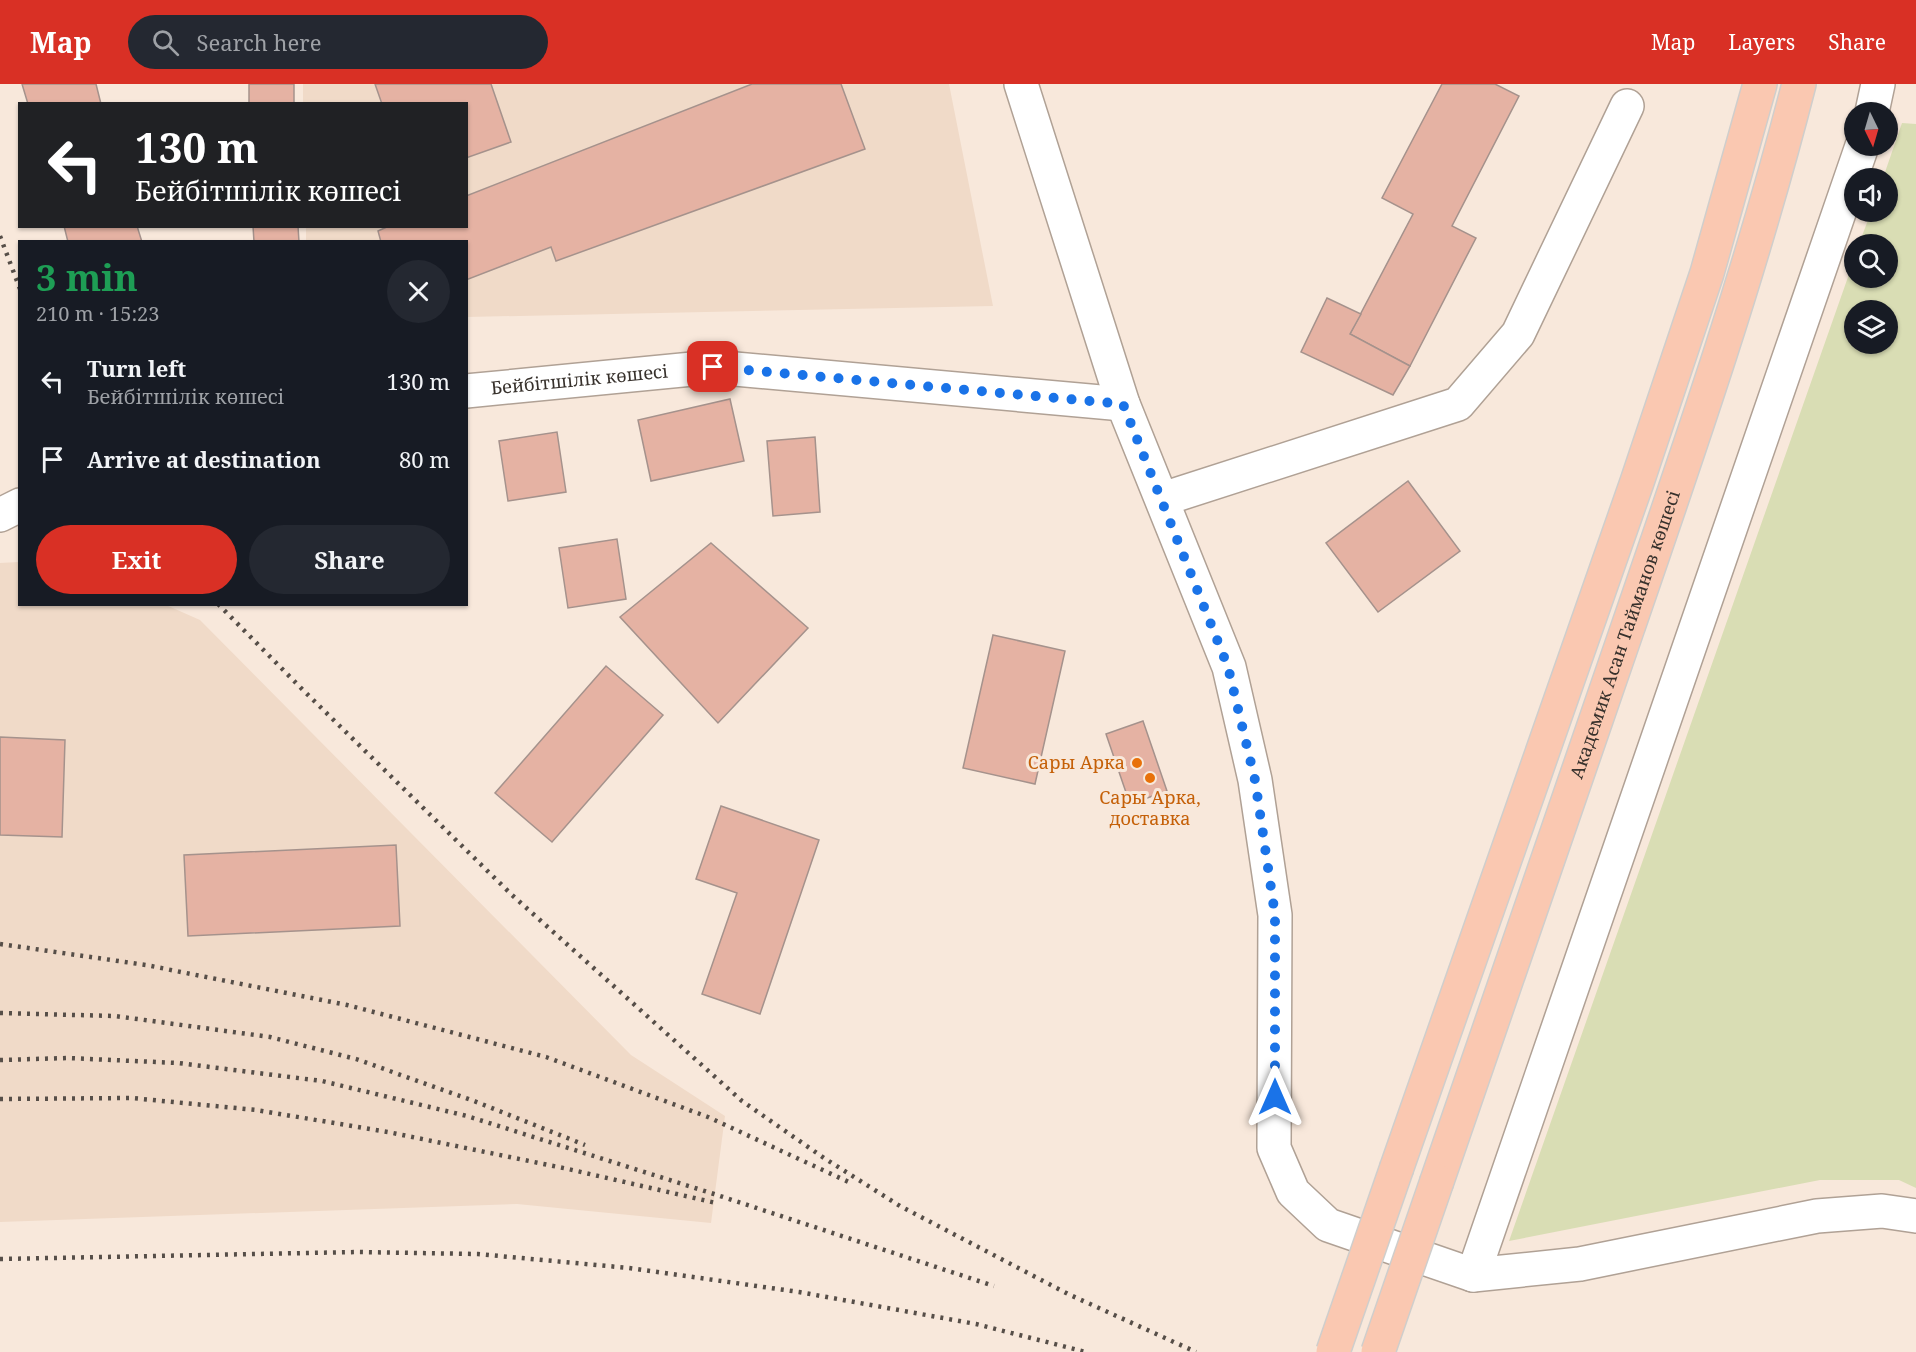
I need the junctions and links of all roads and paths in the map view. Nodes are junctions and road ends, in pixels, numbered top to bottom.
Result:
1 (1760, 84) edge
2 (1799, 84) edge
3 (1878, 84) edge
4 (1026, 85) edge
5 (1874, 102) edge
6 (1627, 106) dead end
7 (1859, 156) edge
8 (468, 391) edge
9 (1123, 404) junction
10 (1162, 499) junction
11 (18, 506) edge
12 (0, 515) edge
13 (1916, 1216) edge
14 (1473, 1275) junction
15 (1333, 1352) edge
16 (1378, 1352) edge

1 - 15 main road, bridge
2 - 16 main road, Академик Асан Тайманов көшесі, bridge
3 - 5 street
4 - 9 street
6 - 10 street
7 - 14 street
8 - 9 street, Бейбітшілік көшесі
9 - 10 street
10 - 14 street
11 - 12 street
13 - 14 street

